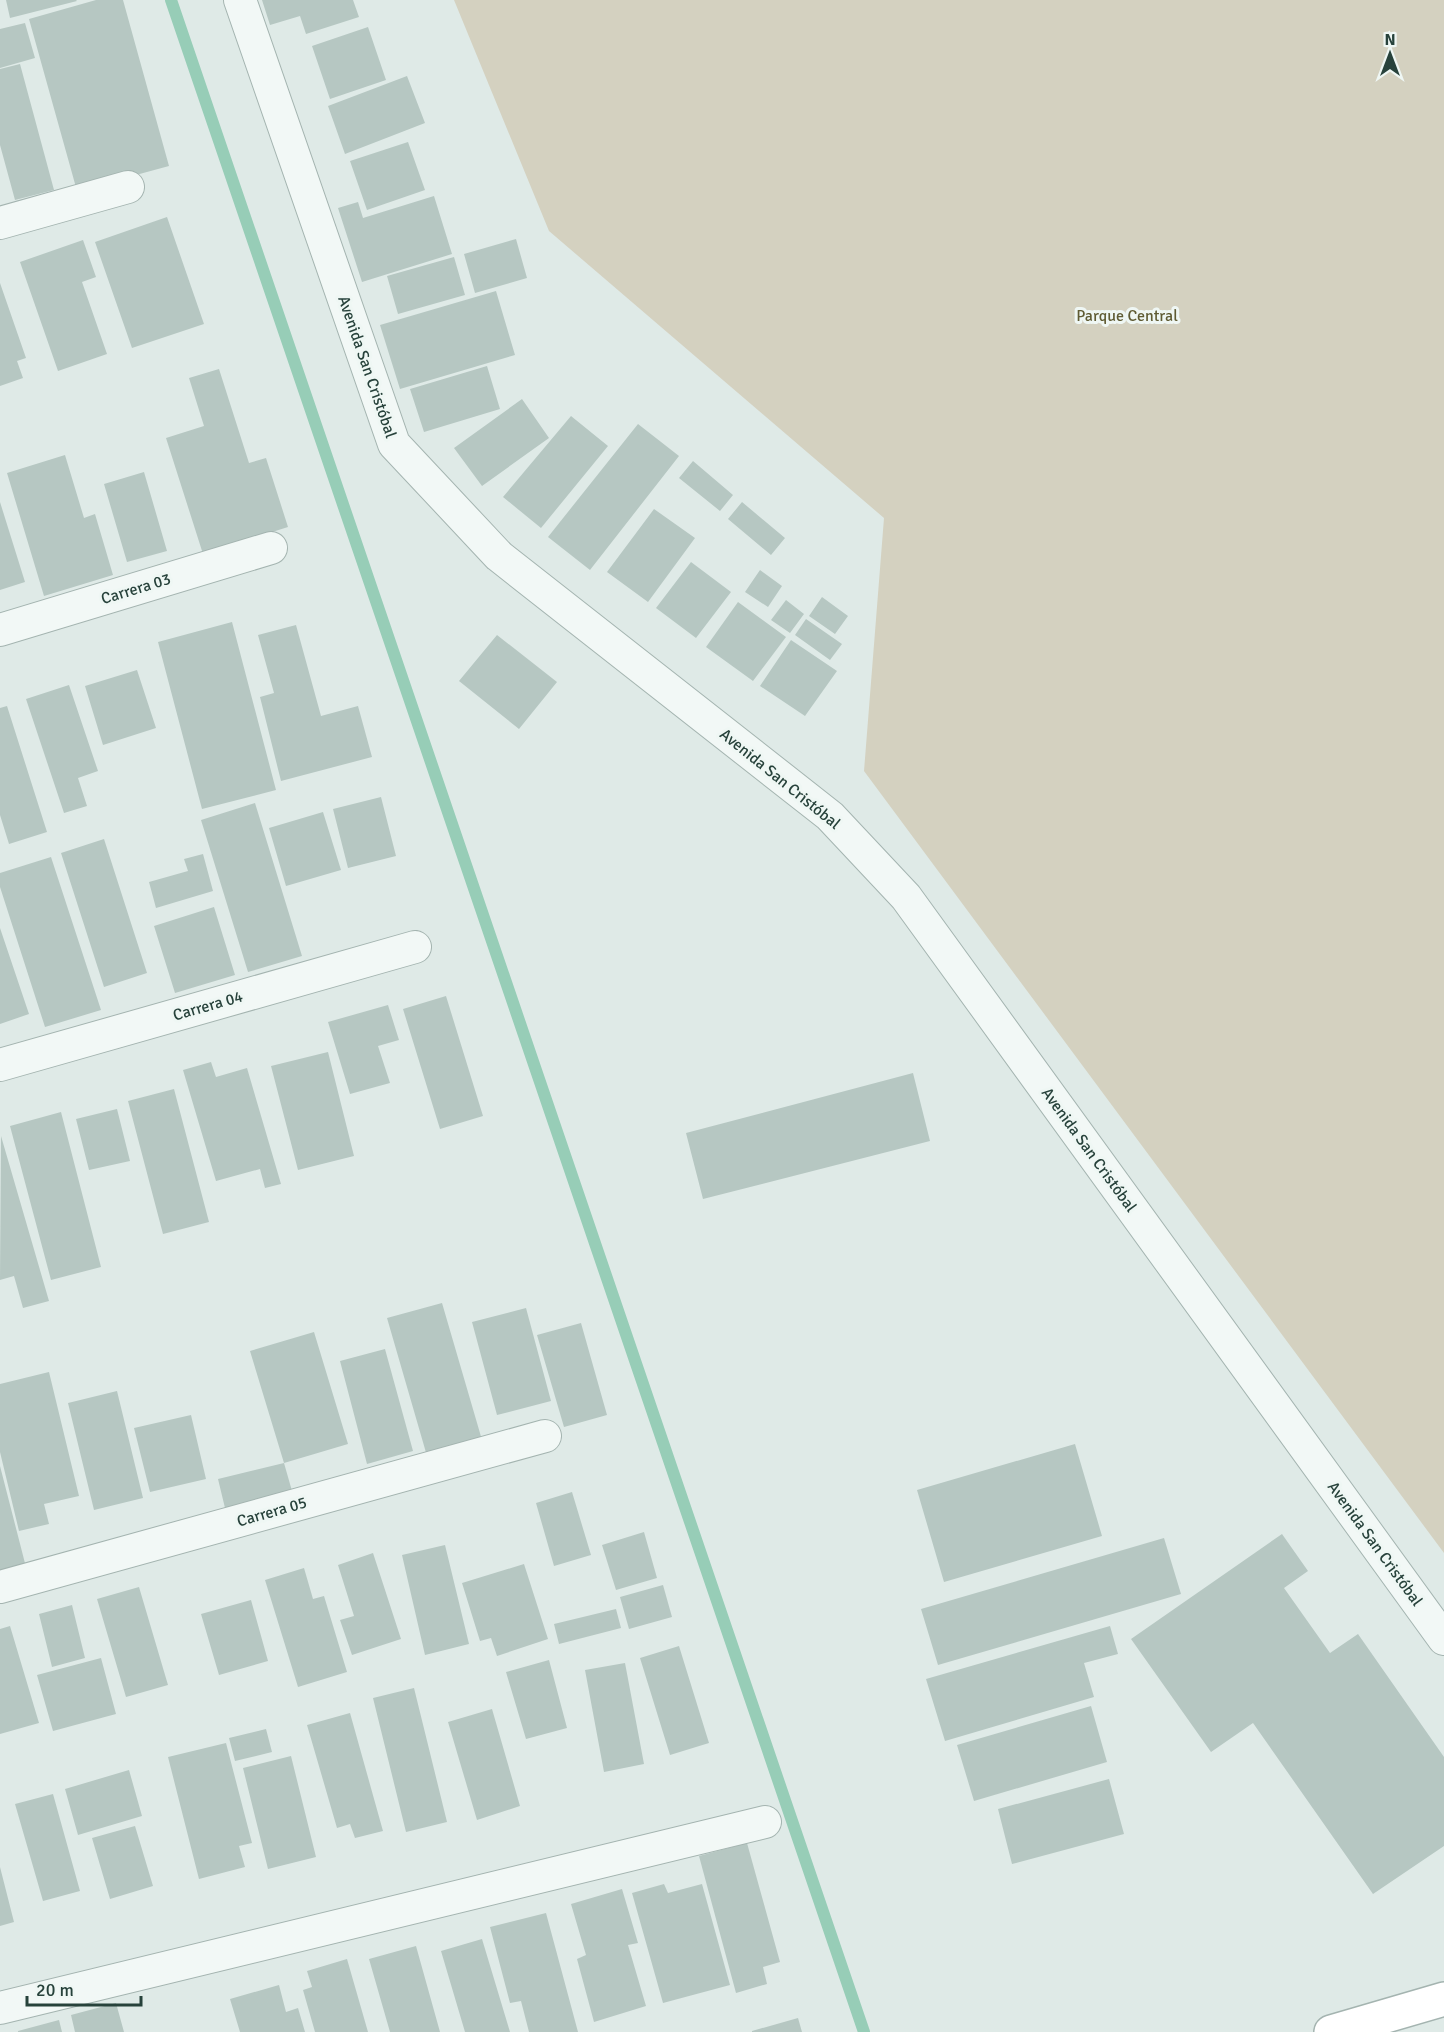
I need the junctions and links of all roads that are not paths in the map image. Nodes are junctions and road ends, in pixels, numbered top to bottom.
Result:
1 (240, 0) edge
2 (128, 187) dead end
3 (0, 223) edge
4 (271, 548) dead end
5 (0, 630) edge
6 (415, 947) dead end
7 (0, 1065) edge
8 (545, 1436) dead end
9 (0, 1587) edge
10 (1444, 1639) edge
11 (765, 1822) dead end
12 (1444, 1999) edge
13 (0, 2008) edge
14 (1331, 2032) edge

1 - 10 street, Avenida San Cristóbal
2 - 3 street
4 - 5 street, Carrera 03
6 - 7 street, Carrera 04
8 - 9 street, Carrera 05
11 - 13 street
12 - 14 street

